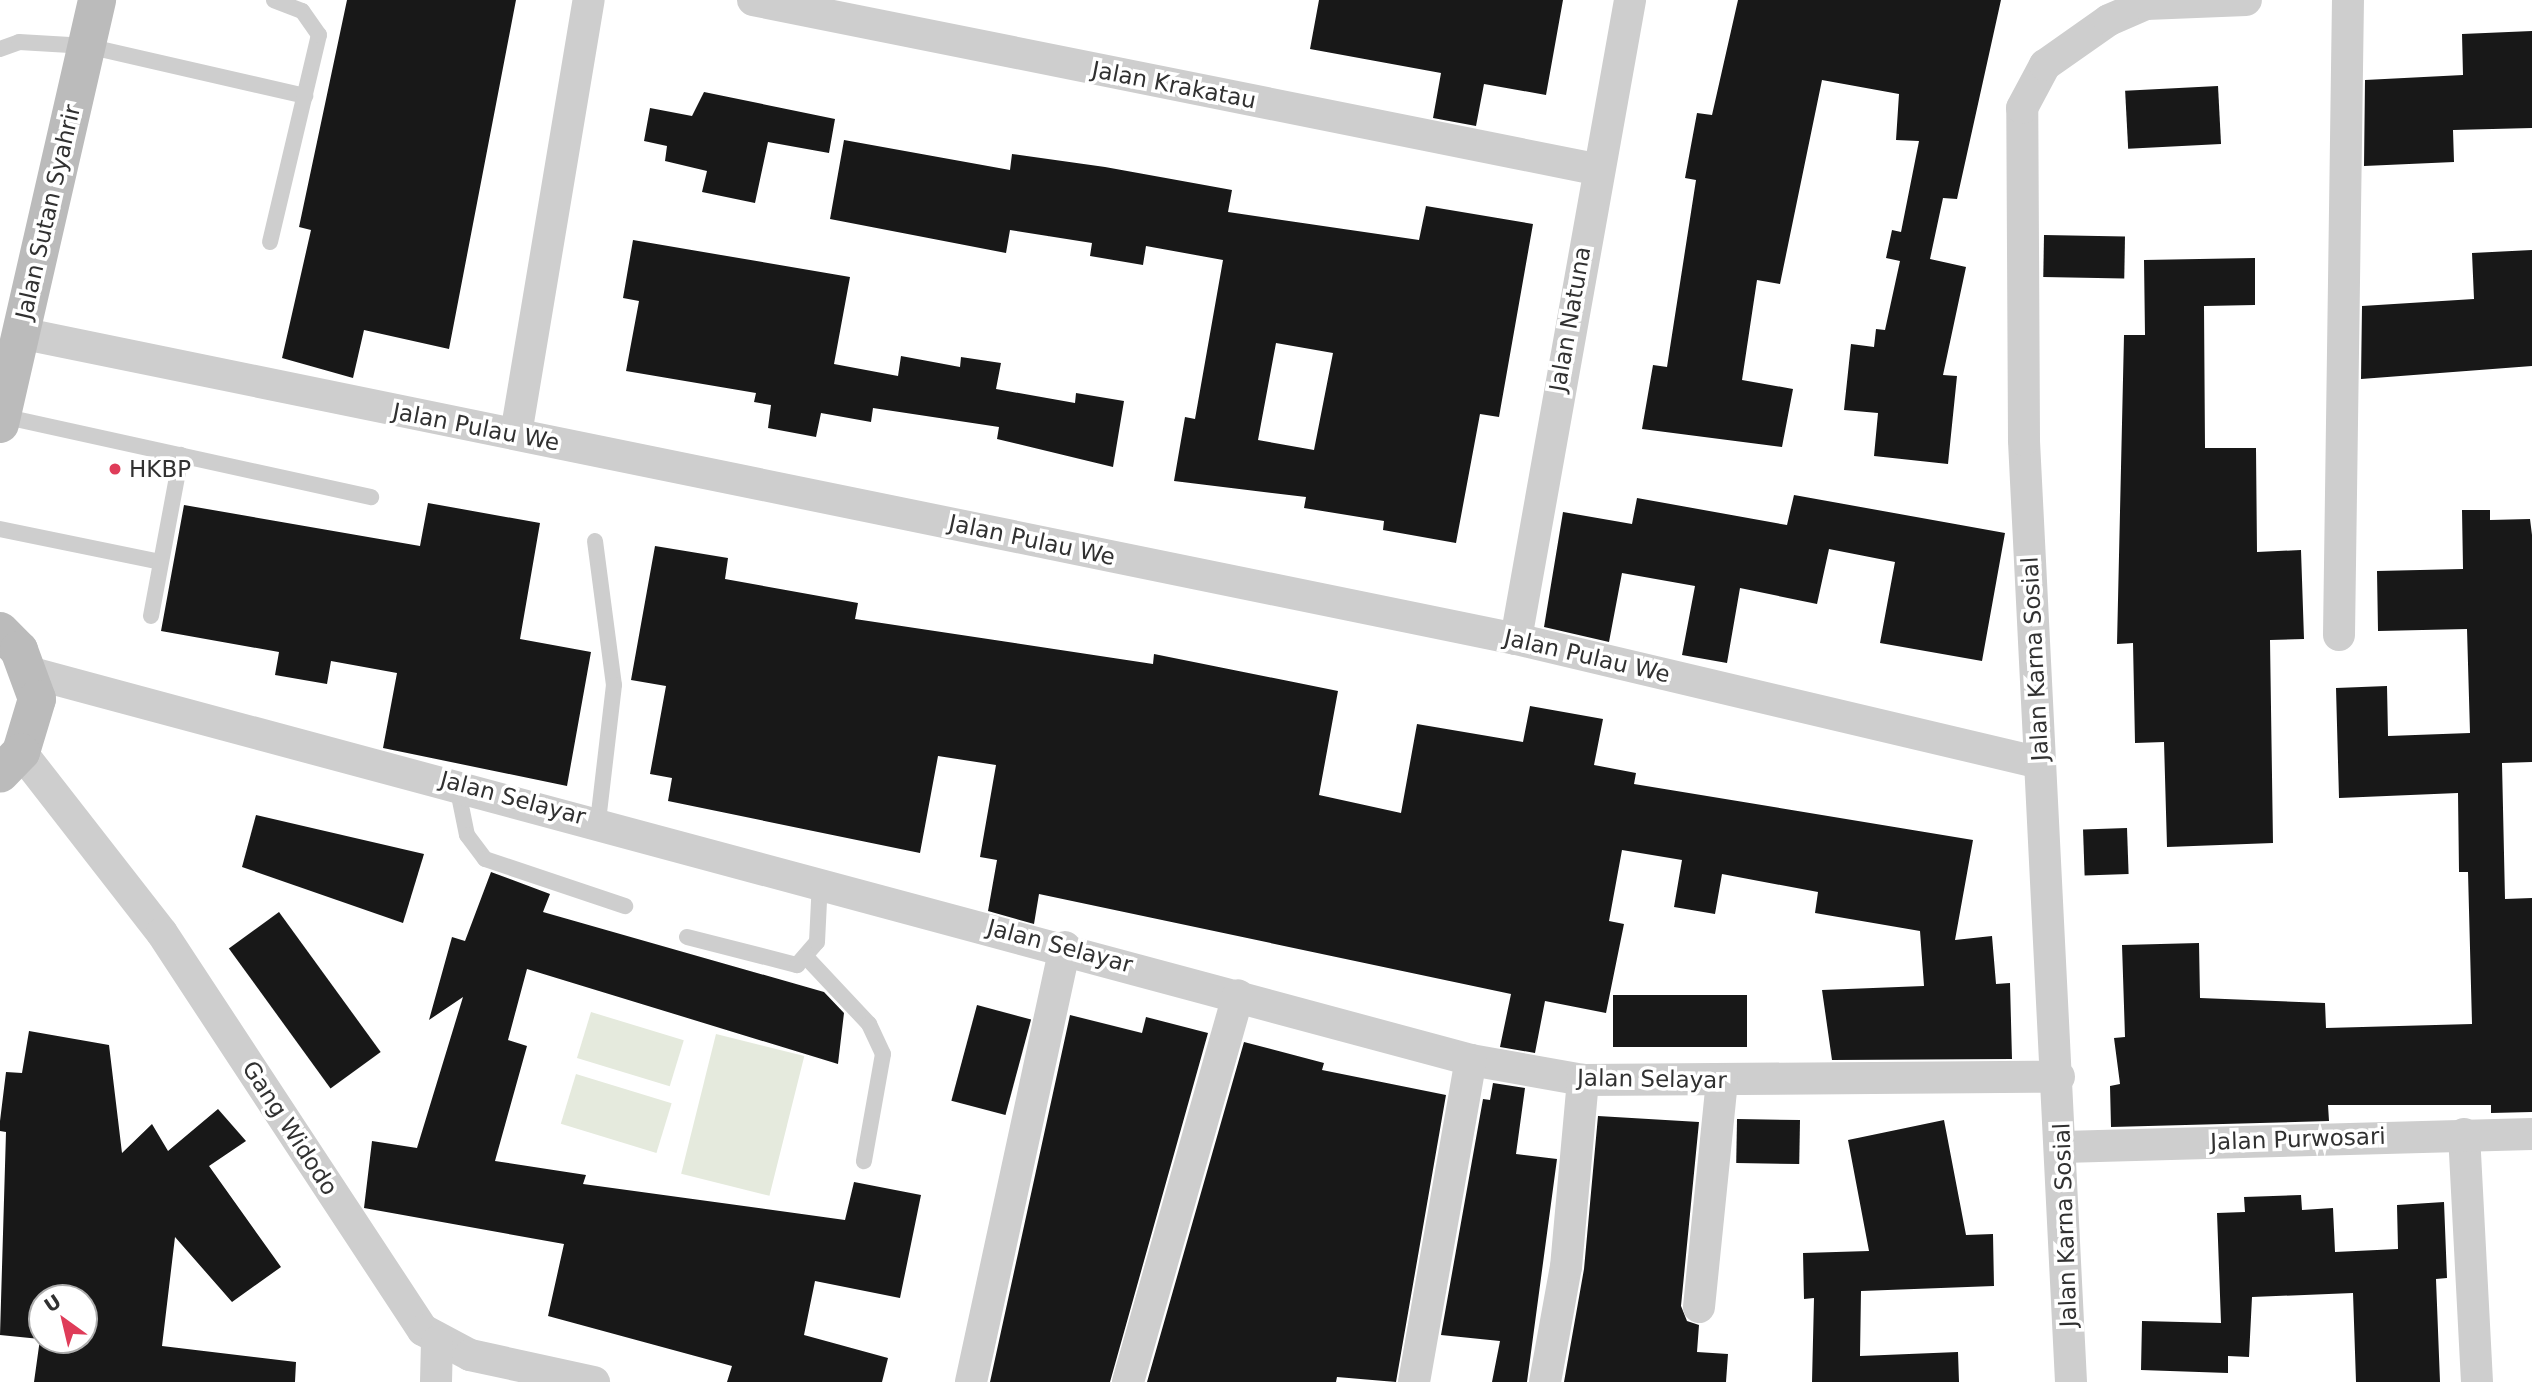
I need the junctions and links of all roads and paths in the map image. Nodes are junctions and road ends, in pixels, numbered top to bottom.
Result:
1 (97, 0) edge
2 (274, 0) edge
3 (589, 0) edge
4 (753, 0) edge
5 (1630, 0) edge
6 (2246, 0) edge
7 (2348, 0) edge
8 (2147, 2) edge
9 (87, 46) junction
10 (0, 49) edge
11 (305, 96) junction
12 (1595, 169) junction
13 (270, 242) dead end
14 (20, 333) junction
15 (1, 420) edge
16 (516, 434) junction
17 (181, 455) junction
18 (371, 497) dead end
19 (0, 529) edge
20 (595, 541) dead end
21 (161, 562) junction
22 (152, 616) dead end
23 (0, 631) edge
24 (2339, 635) dead end
25 (1516, 639) junction
26 (34, 686) junction
27 (2040, 763) junction
28 (10, 764) edge
29 (456, 783) junction
30 (597, 821) junction
31 (820, 880) junction
32 (625, 906) dead end
33 (687, 937) dead end
34 (1065, 947) junction
35 (807, 958) junction
36 (1238, 995) junction
37 (1471, 1060) junction
38 (2059, 1077) junction
39 (1583, 1080) junction
40 (1722, 1080) junction
41 (2464, 1134) junction
42 (2532, 1134) edge
43 (2063, 1147) junction
44 (864, 1161) dead end
45 (1699, 1307) dead end
46 (437, 1342) junction
47 (436, 1382) edge
48 (594, 1382) edge
49 (971, 1382) edge
50 (1128, 1382) edge
51 (1414, 1382) edge
52 (1545, 1382) edge
53 (2071, 1382) edge
54 (2477, 1382) edge

1 - 9 street, Jalan Sutan Syahrir
2 - 11 lane
3 - 16 street
4 - 12 street, Jalan Krakatau
5 - 12 street, Jalan Natuna
6 - 8 street
7 - 24 street
8 - 27 street, Jalan Karna Sosial
9 - 10 lane
9 - 11 lane
9 - 14 street, Jalan Sutan Syahrir
11 - 13 lane
12 - 25 street, Jalan Natuna
14 - 15 street, Jalan Sutan Syahrir
14 - 16 street, Jalan Pulau We
15 - 17 lane
16 - 25 street, Jalan Pulau We
17 - 18 lane
17 - 21 lane
19 - 21 lane
20 - 30 lane
21 - 22 lane
23 - 26 street
25 - 27 street, Jalan Pulau We
26 - 28 street
26 - 29 street, Jalan Selayar
27 - 38 street, Jalan Karna Sosial
28 - 46 street, Gang Widodo
29 - 30 street, Jalan Selayar
29 - 32 lane
30 - 31 street, Jalan Selayar
31 - 34 street, Jalan Selayar
31 - 35 lane
33 - 35 lane
34 - 36 street, Jalan Selayar
34 - 49 street
35 - 44 lane
36 - 37 street, Jalan Selayar
36 - 50 street
37 - 39 street, Jalan Selayar
37 - 51 street
38 - 40 street, Jalan Selayar
38 - 43 street, Jalan Karna Sosial
39 - 40 street, Jalan Selayar
39 - 52 street
40 - 45 street
41 - 42 street, Jalan Purwosari
41 - 43 street, Jalan Purwosari
41 - 54 street
43 - 53 street, Jalan Karna Sosial
46 - 47 street
46 - 48 street

